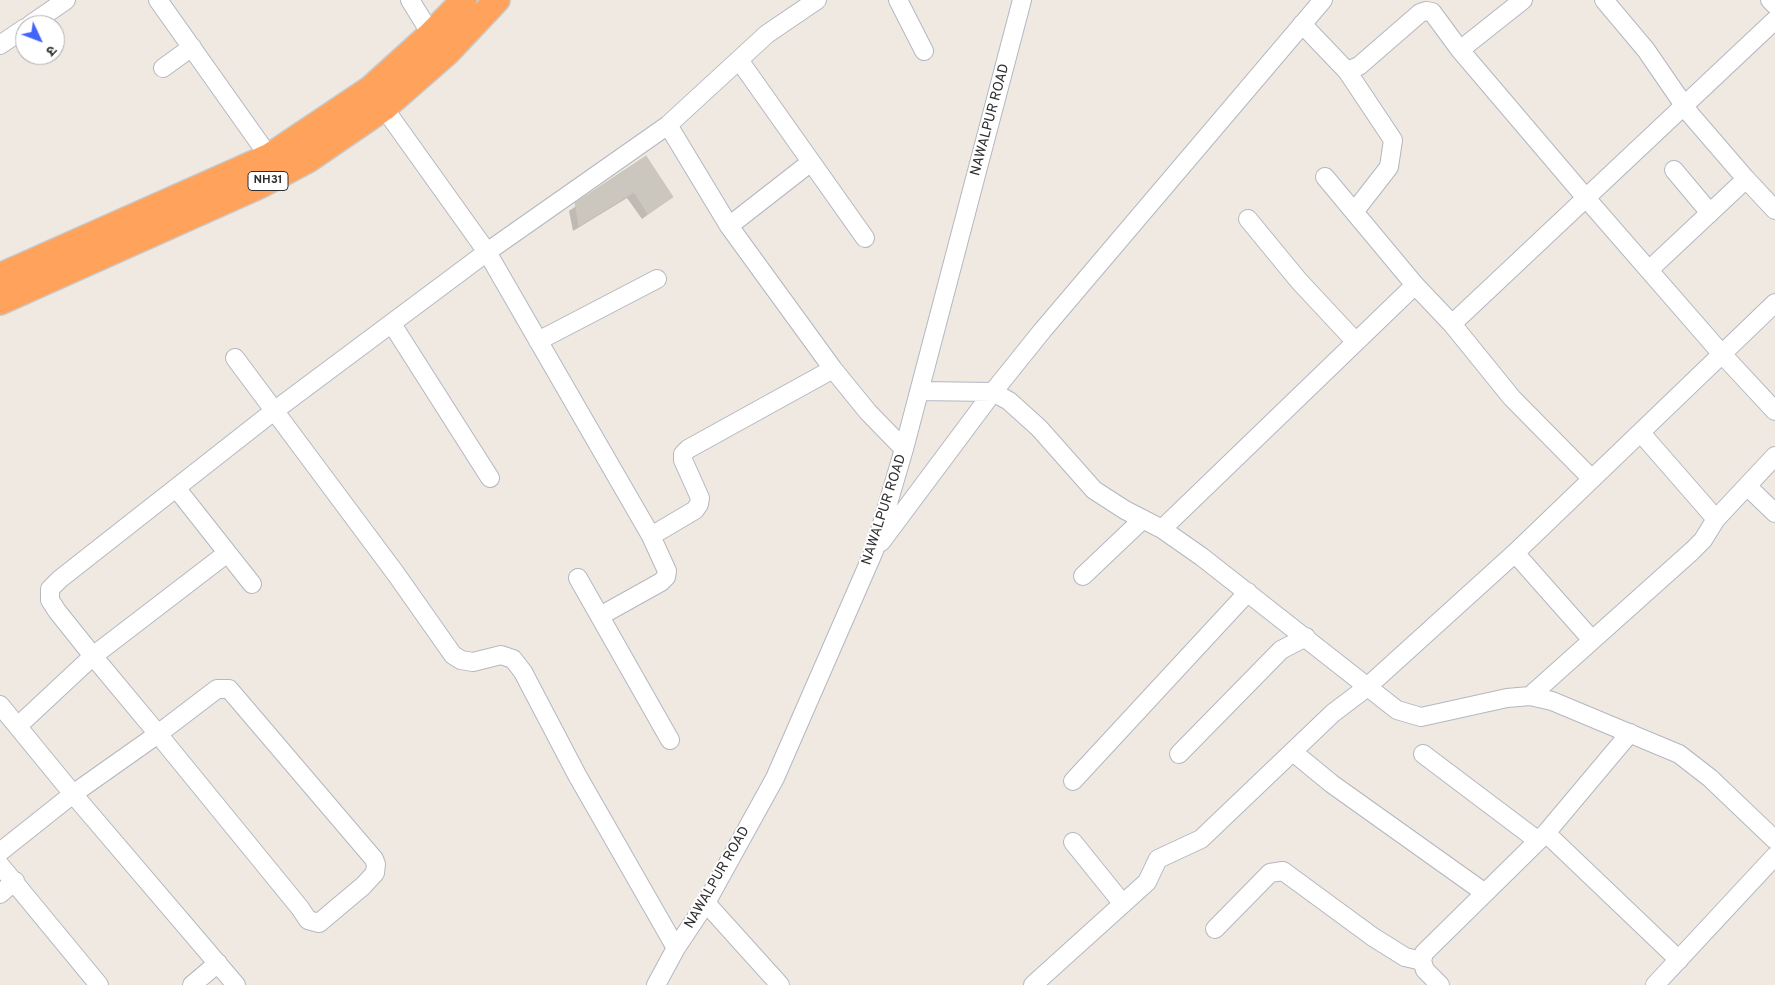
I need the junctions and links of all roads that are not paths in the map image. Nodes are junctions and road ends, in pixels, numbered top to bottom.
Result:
1 (66, 0) edge
2 (158, 0) edge
3 (410, 0) edge
4 (464, 0) edge
5 (497, 0) edge
6 (817, 0) edge
7 (898, 0) edge
8 (1022, 0) edge
9 (1322, 0) edge
10 (1523, 0) edge
11 (1604, 0) edge
12 (1770, 0) edge
13 (1775, 6) edge
14 (44, 15) edge
15 (1775, 20) edge
16 (1302, 24) junction
17 (431, 34) junction
18 (15, 35) edge
19 (0, 45) edge
20 (192, 47) junction
21 (1460, 50) junction
22 (924, 51) dead end
23 (739, 60) junction
24 (163, 68) dead end
25 (1347, 71) junction
26 (1685, 105) junction
27 (384, 108) junction
28 (668, 125) junction
29 (811, 162) junction
30 (275, 166) junction
31 (1674, 170) dead end
32 (1325, 177) dead end
33 (1746, 179) junction
34 (1586, 198) junction
35 (1775, 210) edge
36 (1354, 212) junction
37 (1710, 213) junction
38 (1248, 219) dead end
39 (729, 226) junction
40 (865, 238) dead end
41 (487, 252) junction
42 (1649, 270) junction
43 (0, 276) edge
44 (657, 279) dead end
45 (1414, 285) junction
46 (0, 302) edge
47 (1775, 303) edge
48 (392, 324) junction
49 (1452, 324) junction
50 (538, 341) junction
51 (1355, 341) junction
52 (1721, 354) junction
53 (235, 358) dead end
54 (833, 369) junction
55 (919, 392) junction
56 (993, 392) junction
57 (274, 411) junction
58 (1775, 411) edge
59 (1641, 433) junction
60 (904, 449) junction
61 (1775, 456) edge
62 (490, 478) dead end
63 (1592, 479) junction
64 (1747, 486) junction
65 (176, 489) junction
66 (1775, 513) edge
67 (1143, 519) junction
68 (1716, 520) junction
69 (1162, 529) junction
70 (651, 536) junction
71 (874, 551) junction
72 (226, 554) junction
73 (1515, 554) junction
74 (1083, 576) dead end
75 (578, 578) dead end
76 (252, 584) dead end
77 (1248, 592) junction
78 (600, 616) junction
79 (1306, 637) junction
80 (1592, 640) junction
81 (93, 656) junction
82 (1366, 688) junction
83 (1530, 696) junction
84 (0, 704) edge
85 (18, 726) junction
86 (1630, 733) junction
87 (158, 734) junction
88 (670, 740) dead end
89 (1293, 752) junction
90 (1179, 754) dead end
91 (1423, 754) dead end
92 (1073, 781) dead end
93 (73, 794) junction
94 (1541, 836) junction
95 (1775, 840) edge
96 (1073, 842) dead end
97 (0, 852) edge
98 (1775, 856) edge
99 (0, 865) edge
100 (15, 881) junction
101 (1485, 893) junction
102 (0, 894) edge
103 (706, 903) junction
104 (1123, 904) junction
105 (1215, 929) dead end
106 (676, 948) junction
107 (1679, 960) junction
108 (1422, 961) junction
109 (218, 963) junction
110 (99, 985) edge
111 (192, 985) edge
112 (236, 985) edge
113 (656, 985) edge
114 (780, 985) edge
115 (1033, 985) edge
116 (1440, 985) edge
117 (1655, 985) edge

1 - 14 street
2 - 20 street
3 - 17 street
4 - 17 highway, NH31
5 - 27 highway, NH31
6 - 23 street
7 - 22 street
8 - 55 street, NAWALPUR ROAD
9 - 16 street
10 - 21 street
11 - 26 street
12 - 13 street
15 - 26 street
16 - 25 street
16 - 56 street
17 - 30 highway, NH31
18 - 19 street
20 - 24 street
20 - 30 street
21 - 25 street
21 - 34 street
23 - 28 street
23 - 29 street
25 - 36 street
26 - 33 street
26 - 34 street
27 - 30 highway, NH31
27 - 41 street
28 - 39 street
28 - 41 street
29 - 39 street
29 - 40 street
30 - 43 highway, NH31
30 - 46 highway, NH31
31 - 37 street
32 - 36 street
33 - 35 street
33 - 37 street
34 - 42 street
34 - 49 street
36 - 45 street
37 - 42 street
38 - 51 street
39 - 54 street
41 - 48 street
41 - 50 street
42 - 52 street
44 - 50 street
45 - 49 street
45 - 51 street
47 - 52 street
48 - 57 street
48 - 62 street
49 - 63 street
50 - 70 street
51 - 69 street
52 - 58 street
52 - 59 street
53 - 57 street
54 - 60 street
54 - 70 street
55 - 56 street
55 - 60 street, NAWALPUR ROAD
56 - 67 street
56 - 71 street
57 - 65 street
57 - 106 street
59 - 63 street
59 - 68 street
60 - 71 street, NAWALPUR ROAD
61 - 64 street
63 - 73 street
64 - 66 street
64 - 68 street
65 - 72 street
65 - 81 street
67 - 69 street
67 - 74 street
68 - 80 street
69 - 77 street
70 - 78 street
71 - 103 street, NAWALPUR ROAD
72 - 76 street
72 - 81 street
73 - 80 street
73 - 82 street
75 - 78 street
77 - 79 street
77 - 92 street
78 - 88 street
79 - 82 street
79 - 90 street
80 - 83 street
81 - 85 street
81 - 87 street
82 - 83 street
82 - 89 street
83 - 86 street
84 - 85 street
85 - 93 street
86 - 94 street
86 - 95 street
87 - 87 street
87 - 93 street
89 - 101 street
89 - 104 street
91 - 94 street
93 - 97 street
93 - 109 street
94 - 101 street
94 - 107 street
96 - 104 street
98 - 107 street
99 - 100 street
100 - 102 street
100 - 110 street
101 - 108 street
103 - 106 street, NAWALPUR ROAD
103 - 114 street
104 - 115 street
105 - 108 street
106 - 113 street, NAWALPUR ROAD
107 - 117 street
108 - 116 street
109 - 111 street
109 - 112 street

